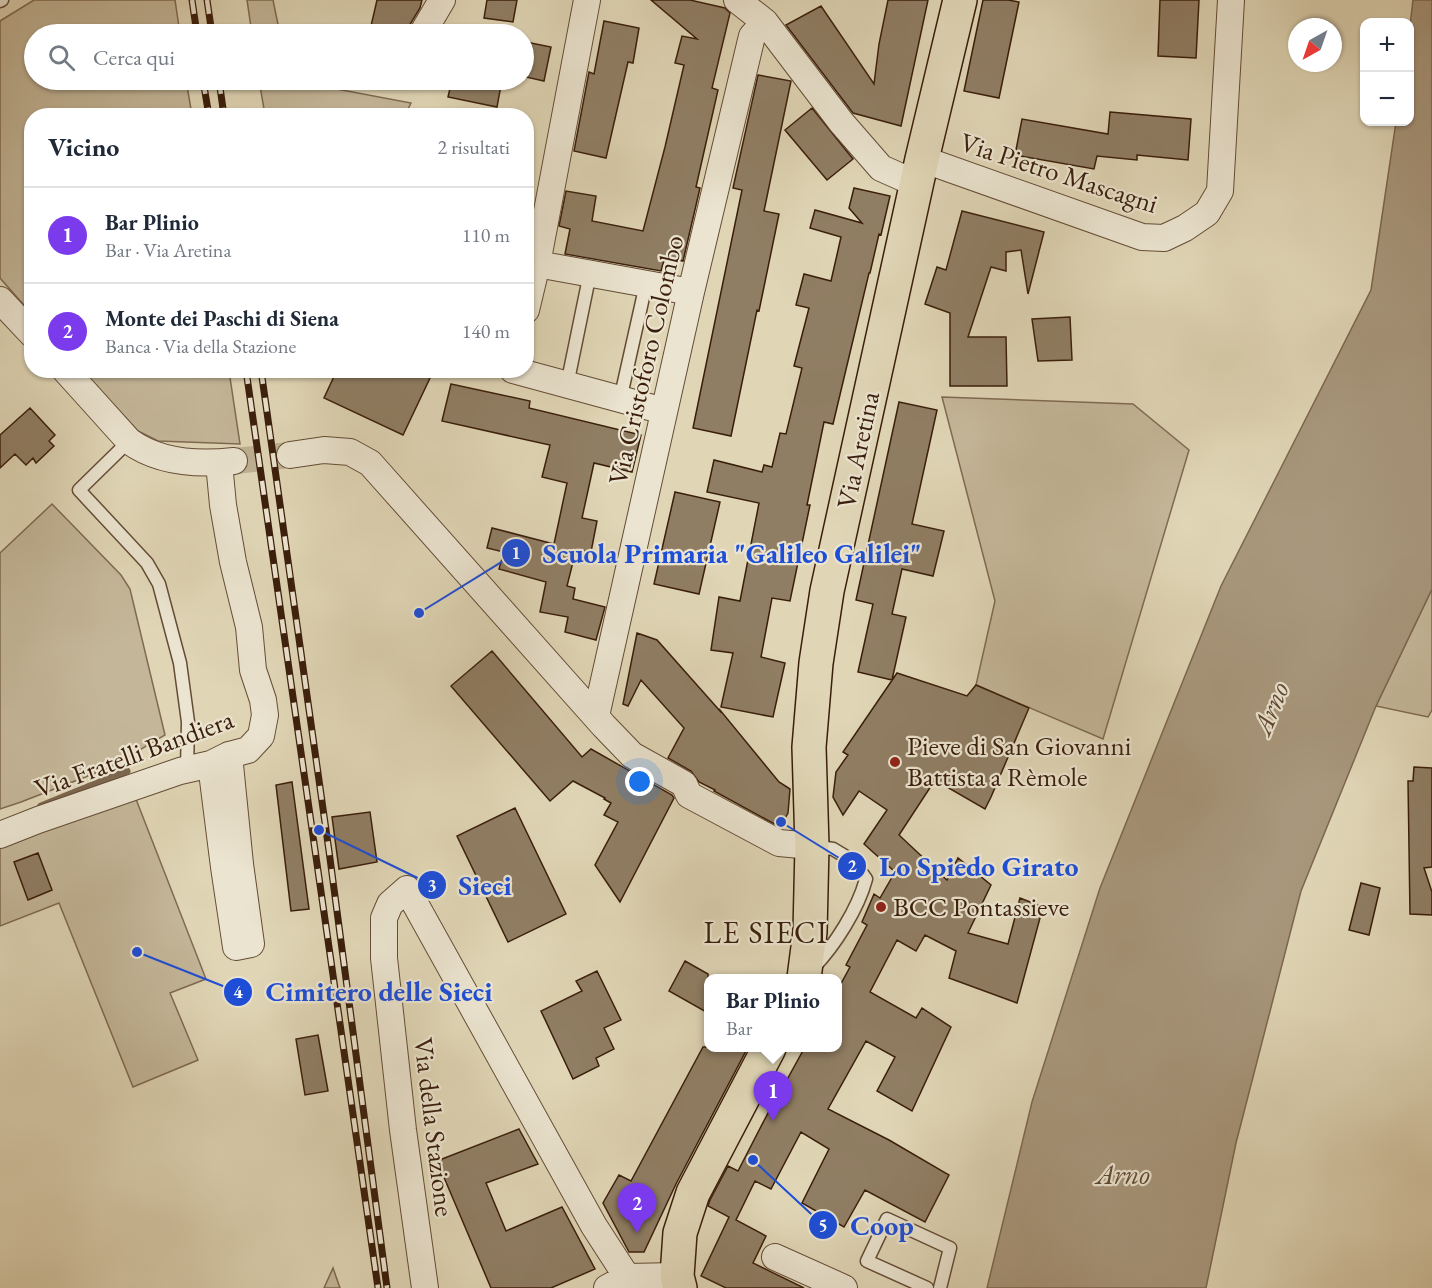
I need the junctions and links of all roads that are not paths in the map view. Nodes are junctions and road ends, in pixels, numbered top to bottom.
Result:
1 (442, 0) edge
2 (587, 0) edge
3 (738, 0) edge
4 (960, 0) edge
5 (1231, 0) edge
6 (765, 22) junction
7 (428, 24) edge
8 (919, 171) junction
9 (537, 264) junction
10 (590, 273) junction
11 (534, 277) edge
12 (646, 284) junction
13 (691, 292) junction
14 (0, 300) edge
15 (24, 326) edge
16 (534, 376) edge
17 (72, 378) edge
18 (567, 385) junction
19 (620, 400) junction
20 (664, 411) junction
21 (129, 441) junction
22 (290, 455) tunnel mouth
23 (596, 716) junction
24 (209, 763) junction
25 (0, 835) edge
26 (812, 846) junction
27 (805, 974) edge
28 (809, 974) edge
29 (766, 1052) edge
30 (775, 1257) dead end
31 (617, 1282) edge
32 (679, 1282) edge
33 (425, 1288) edge
34 (844, 1288) edge
35 (927, 1288) edge
36 (940, 1288) edge

1 - 7 street
2 - 9 street
3 - 6 street, Via Pietro Mascagni
4 - 8 main road, Via Aretina
5 - 8 street, Via Pietro Mascagni
6 - 8 street, Via Pietro Mascagni
6 - 13 street, Via Cristoforo Colombo
8 - 26 main road, Via Aretina
9 - 10 street
9 - 11 street
10 - 12 street
10 - 18 lane
12 - 13 street
12 - 19 lane
13 - 20 street, Via Cristoforo Colombo
14 - 15 street
16 - 18 street
17 - 21 street
18 - 19 street
19 - 20 street
20 - 23 street, Via Cristoforo Colombo
21 - 24 lane
21 - 24 street, Via Fratelli Bandiera
22 - 23 street
23 - 26 street
24 - 24 street
24 - 25 street, Via Fratelli Bandiera
26 - 27 main road, Via Aretina
26 - 28 lane
29 - 32 main road
30 - 34 street
31 - 32 street, Via della Stazione
31 - 33 street, Via della Stazione
35 - 36 lane

